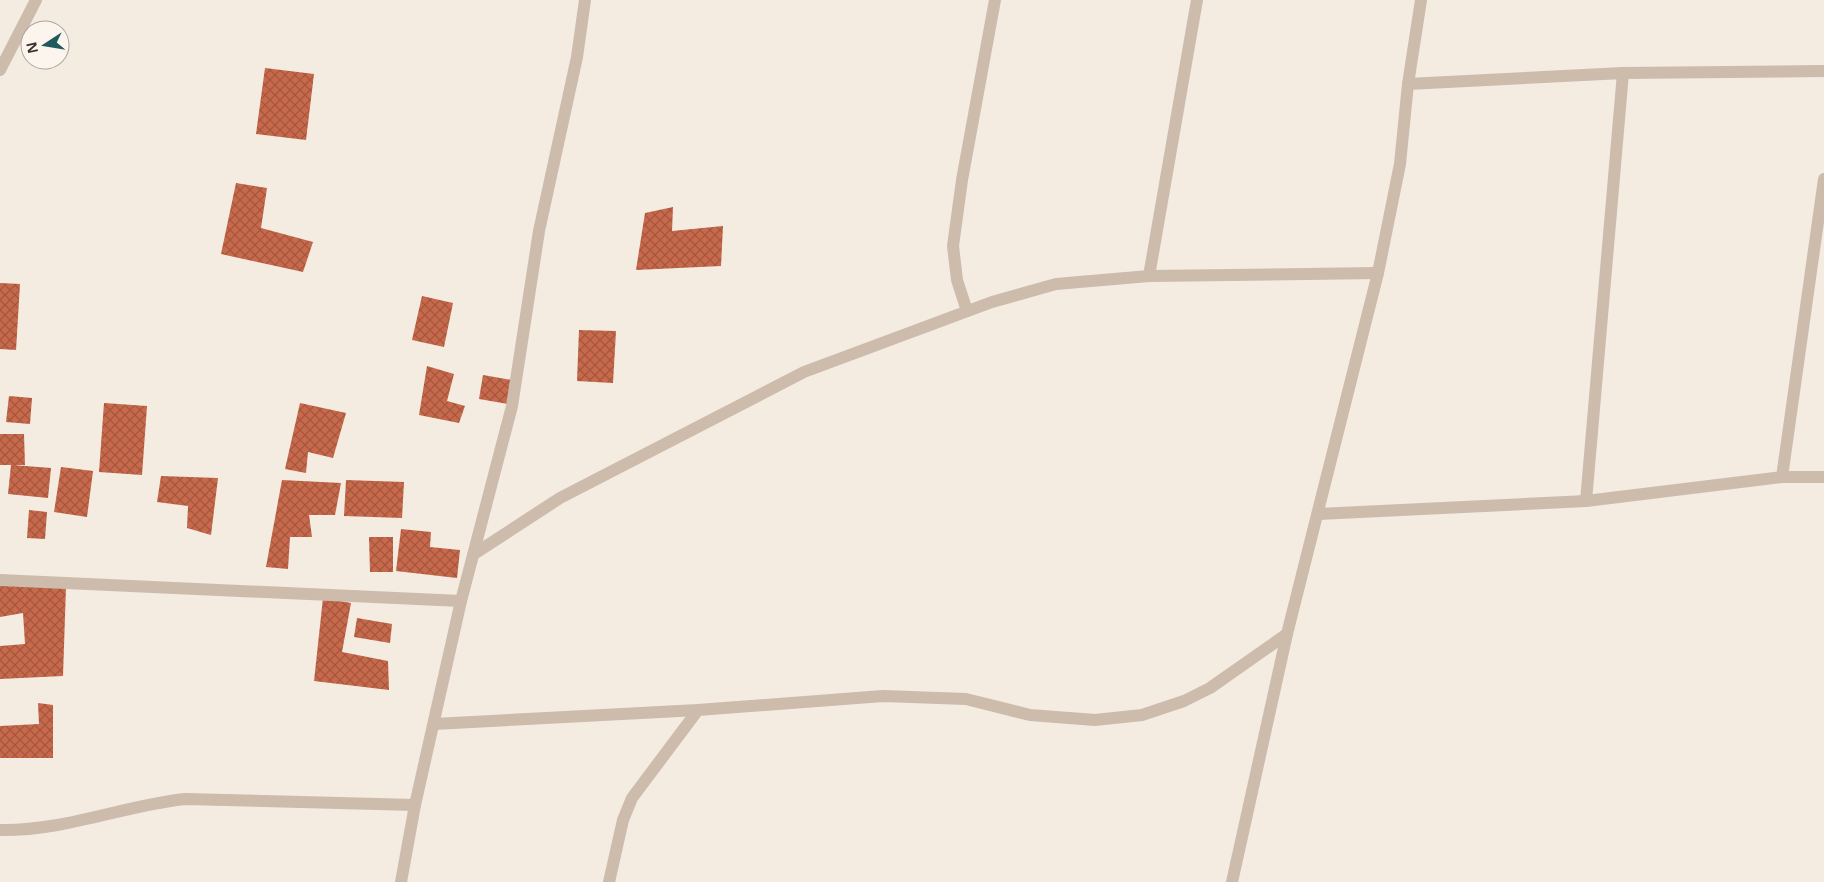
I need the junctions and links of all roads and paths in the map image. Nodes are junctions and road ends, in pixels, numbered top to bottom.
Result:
1 (36, 0) edge
2 (585, 0) edge
3 (995, 0) edge
4 (1197, 0) edge
5 (1421, 0) edge
6 (0, 70) edge
7 (1824, 70) edge
8 (1623, 73) junction
9 (1408, 84) junction
10 (1824, 180) edge
11 (1378, 273) junction
12 (1149, 276) junction
13 (967, 311) junction
14 (1782, 477) junction
15 (1824, 477) edge
16 (1586, 501) junction
17 (1318, 514) junction
18 (474, 554) junction
19 (0, 580) edge
20 (461, 601) junction
21 (1287, 634) junction
22 (698, 710) junction
23 (434, 724) junction
24 (415, 805) junction
25 (0, 830) edge
26 (401, 882) edge
27 (609, 882) edge
28 (1232, 882) edge

1 - 6 street
2 - 18 street
3 - 13 street
4 - 12 street
5 - 9 street
7 - 8 street
8 - 9 street
8 - 16 street
9 - 11 street
10 - 14 street
11 - 12 street
11 - 17 street
12 - 13 street
13 - 18 street
14 - 15 street
14 - 16 street
16 - 17 street
17 - 21 street
18 - 20 street
19 - 20 street
20 - 23 street
21 - 22 street
21 - 28 street
22 - 23 street
22 - 27 street
23 - 24 street
24 - 25 street
24 - 26 street

